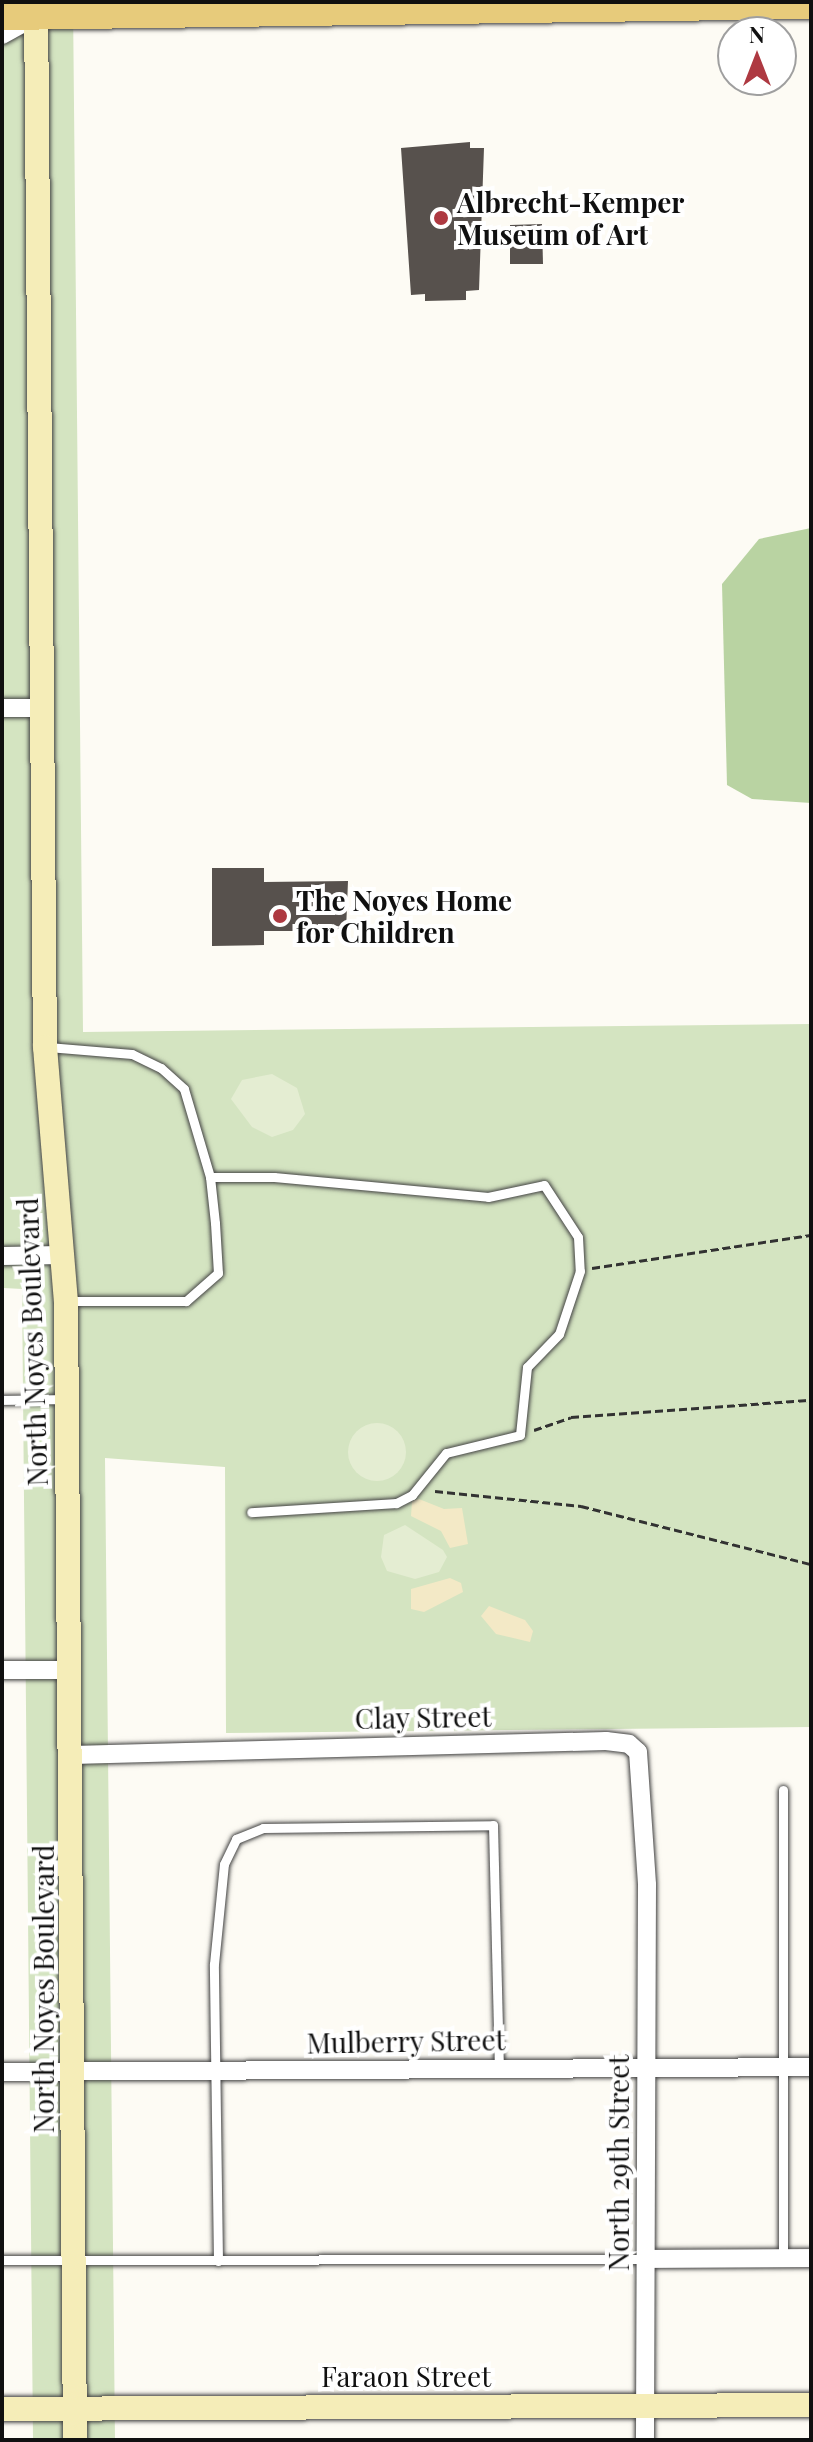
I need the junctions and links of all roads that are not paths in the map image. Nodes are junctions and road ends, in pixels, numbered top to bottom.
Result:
1 (811, 5) edge
2 (436, 6) edge
3 (36, 9) edge
4 (2, 16) edge
5 (2, 35) edge
6 (2, 708) edge
7 (41, 708) junction
8 (45, 1047) junction
9 (210, 1177) junction
10 (62, 1255) junction
11 (2, 1256) edge
12 (66, 1301) junction
13 (67, 1399) junction
14 (2, 1400) edge
15 (251, 1512) dead end
16 (2, 1670) edge
17 (69, 1670) junction
18 (72, 1755) junction
19 (783, 1790) dead end
20 (647, 1885) joint
21 (646, 2067) junction
22 (784, 2067) junction
23 (811, 2067) edge
24 (499, 2068) junction
25 (215, 2071) junction
26 (2, 2072) edge
27 (73, 2073) junction
28 (783, 2258) junction
29 (811, 2258) edge
30 (645, 2259) junction
31 (2, 2260) edge
32 (75, 2260) junction
33 (218, 2261) junction
34 (645, 2405) junction
35 (811, 2405) edge
36 (2, 2409) edge
37 (75, 2409) junction
38 (75, 2440) edge
39 (645, 2440) edge

1 - 2 main road
2 - 3 main road
3 - 4 main road
3 - 5 street
3 - 7 street, North Noyes Boulevard
6 - 7 street
7 - 8 street, North Noyes Boulevard
8 - 9 lane
8 - 10 street, North Noyes Boulevard
9 - 12 lane
9 - 15 lane
10 - 11 street
10 - 12 street, North Noyes Boulevard
12 - 13 street, North Noyes Boulevard
13 - 14 lane
13 - 17 street, North Noyes Boulevard
16 - 17 street
17 - 18 street, North Noyes Boulevard
18 - 20 street, Clay Street
18 - 27 street, North Noyes Boulevard
19 - 22 lane
20 - 21 street, North 29th Street
21 - 22 street, Mulberry Street
21 - 24 street, Mulberry Street
21 - 30 street, North 29th Street
22 - 23 street, Mulberry Street
22 - 28 lane
24 - 25 street, Mulberry Street
24 - 25 lane
25 - 27 street, Mulberry Street
25 - 33 lane
26 - 27 street, Mulberry Street
27 - 32 street, North Noyes Boulevard
28 - 29 street
28 - 30 street
30 - 33 lane
30 - 34 street, North 29th Street
31 - 32 lane
32 - 33 lane
32 - 37 street, North Noyes Boulevard
34 - 35 street, Faraon Street
34 - 37 street, Faraon Street
34 - 39 street, North 29th Street
36 - 37 street, Faraon Street
37 - 38 street, North Noyes Boulevard

